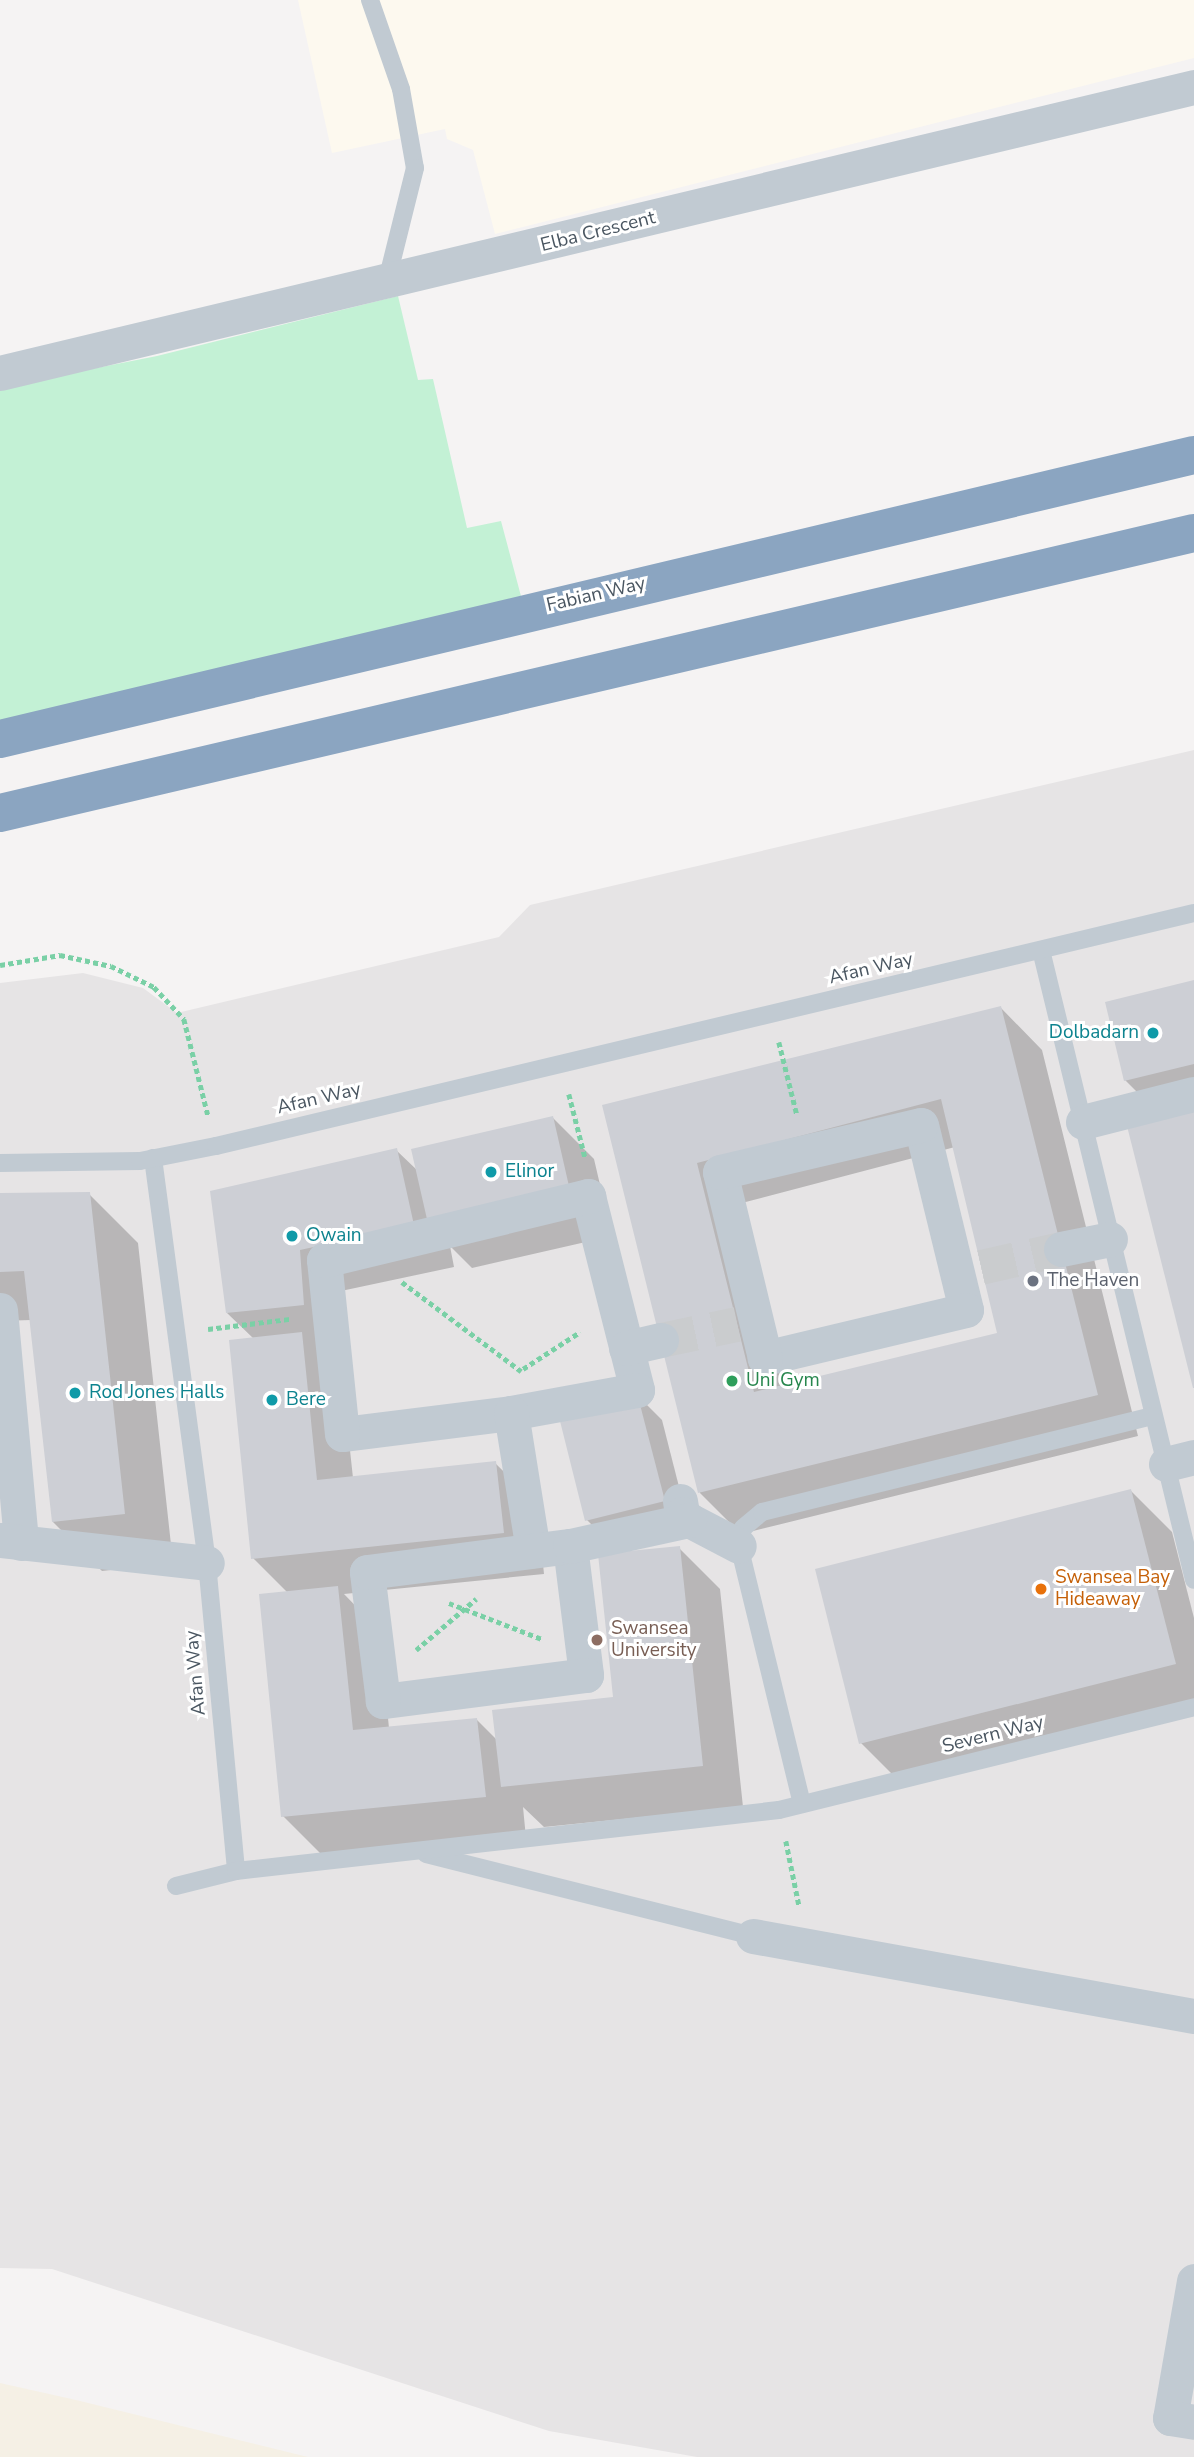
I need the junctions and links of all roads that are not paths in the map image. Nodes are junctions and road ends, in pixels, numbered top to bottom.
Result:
1 (370, 0) edge
2 (1194, 87) edge
3 (386, 284) junction
4 (0, 373) edge
5 (1194, 455) edge
6 (1194, 533) edge
7 (0, 739) edge
8 (0, 813) edge
9 (1194, 913) edge
10 (1041, 950) junction
11 (1194, 1094) edge
12 (1083, 1122) junction
13 (152, 1158) junction
14 (0, 1163) edge
15 (1110, 1239) junction
16 (1061, 1249) tunnel mouth
17 (969, 1270) joint
18 (0, 1310) edge
19 (660, 1340) tunnel mouth
20 (626, 1348) junction
21 (511, 1413) junction
22 (1152, 1416) junction
23 (1180, 1461) edge
24 (10, 1542) edge
25 (570, 1546) junction
26 (739, 1546) junction
27 (533, 1550) junction
28 (207, 1563) junction
29 (1194, 1580) edge
30 (1194, 1707) edge
31 (802, 1804) junction
32 (412, 1851) junction
33 (236, 1871) junction
34 (176, 1886) dead end
35 (753, 1936) joint
36 (1194, 2016) edge
37 (1194, 2281) edge
38 (1194, 2423) edge

1 - 3 lane
2 - 3 street, Elba Crescent
3 - 4 street, Elba Crescent
5 - 7 highway, Fabian Way
6 - 8 highway
9 - 10 lane, Afan Way
10 - 12 lane
10 - 13 lane, Afan Way
11 - 12 street
12 - 15 lane
13 - 14 lane
13 - 28 lane, Afan Way
15 - 16 street
15 - 22 lane
17 - 17 street
18 - 24 street
19 - 20 street
20 - 21 street
20 - 21 street
21 - 27 street
22 - 23 lane
22 - 26 lane
23 - 29 lane
24 - 28 street
25 - 26 street
25 - 27 street
25 - 27 street
26 - 31 lane
28 - 33 lane, Afan Way
30 - 31 lane, Severn Way
31 - 32 lane, Severn Way
32 - 33 lane, Severn Way
32 - 35 lane
33 - 34 lane, Severn Way
35 - 36 street
37 - 38 street

